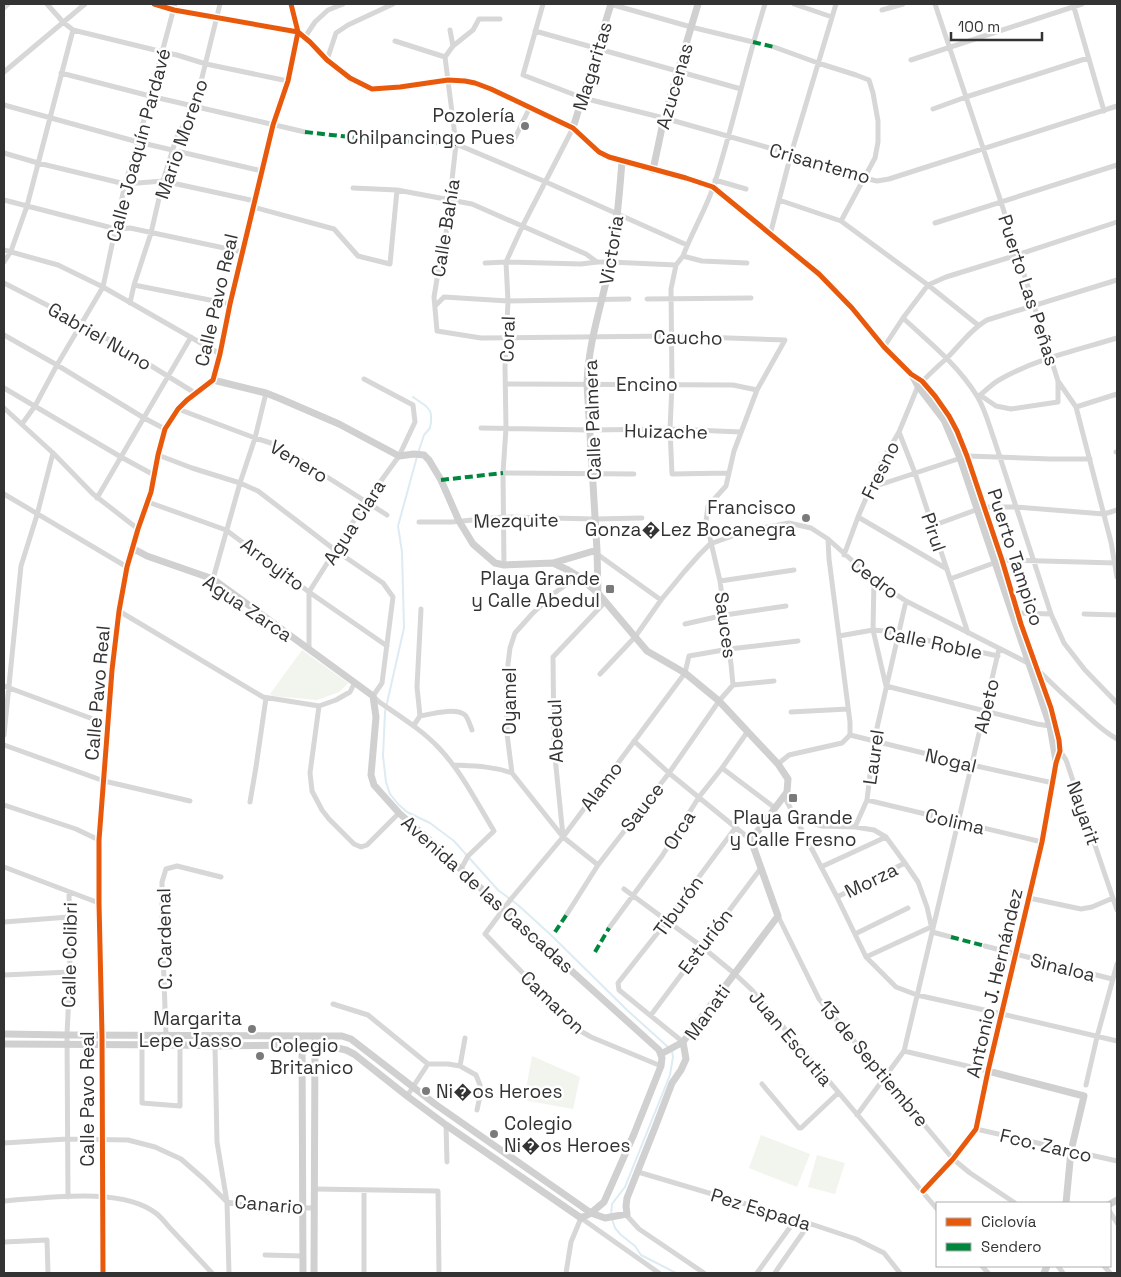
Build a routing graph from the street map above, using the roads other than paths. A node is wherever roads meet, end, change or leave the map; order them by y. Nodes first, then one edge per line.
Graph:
1 (8, 4) edge
2 (47, 4) edge
3 (85, 4) edge
4 (154, 4) edge
5 (176, 4) edge
6 (220, 4) edge
7 (291, 4) edge
8 (344, 4) edge
9 (393, 4) edge
10 (543, 4) edge
11 (610, 4) edge
12 (698, 4) edge
13 (765, 4) edge
14 (794, 4) edge
15 (836, 4) edge
16 (903, 4) edge
17 (935, 4) edge
18 (1082, 4) edge
19 (1074, 5) edge
20 (327, 7) edge
21 (4, 8) edge
22 (174, 10) junction
23 (882, 10) dead end
24 (832, 17) junction
25 (217, 18) junction
26 (500, 20) dead end
27 (63, 22) junction
28 (691, 27) junction
29 (72, 30) junction
30 (450, 30) dead end
31 (535, 31) junction
32 (298, 32) junction
33 (305, 37) junction
34 (396, 41) dead end
35 (753, 42) junction
36 (453, 46) junction
37 (950, 47) junction
38 (774, 48) dead end
39 (597, 49) junction
40 (163, 52) junction
41 (445, 56) junction
42 (1088, 58) junction
43 (327, 60) junction
44 (910, 60) dead end
45 (818, 63) junction
46 (206, 64) junction
47 (4, 72) edge
48 (678, 72) junction
49 (61, 74) junction
50 (448, 80) junction
51 (288, 81) junction
52 (741, 89) junction
53 (150, 96) junction
54 (966, 97) junction
55 (583, 98) junction
56 (4, 105) edge
57 (196, 106) junction
58 (1117, 106) edge
59 (530, 107) junction
60 (933, 109) dead end
61 (1104, 111) junction
62 (50, 118) junction
63 (664, 118) junction
64 (273, 125) junction
65 (574, 128) junction
66 (305, 132) dead end
67 (728, 137) junction
68 (138, 142) junction
69 (456, 144) junction
70 (512, 144) dead end
71 (173, 150) junction
72 (983, 150) junction
73 (4, 153) edge
74 (791, 154) junction
75 (622, 162) junction
76 (38, 163) junction
77 (1117, 165) edge
78 (653, 170) junction
79 (262, 171) junction
80 (864, 178) junction
81 (163, 181) junction
82 (546, 182) junction
83 (125, 184) junction
84 (714, 184) junction
85 (353, 188) dead end
86 (746, 189) dead end
87 (398, 190) junction
88 (449, 199) junction
89 (4, 200) edge
90 (779, 200) junction
91 (1001, 202) junction
92 (254, 204) junction
93 (26, 206) junction
94 (617, 214) junction
95 (841, 220) junction
96 (1117, 222) edge
97 (935, 223) dead end
98 (522, 227) junction
99 (116, 229) junction
100 (151, 233) junction
101 (770, 235) junction
102 (687, 245) junction
103 (4, 250) edge
104 (11, 252) junction
105 (243, 252) junction
106 (1017, 255) junction
107 (683, 256) junction
108 (4, 262) edge
109 (506, 262) junction
110 (596, 262) junction
111 (610, 262) junction
112 (485, 263) dead end
113 (747, 263) dead end
114 (676, 265) junction
115 (1117, 280) edge
116 (4, 283) edge
117 (134, 285) junction
118 (928, 285) junction
119 (103, 287) junction
120 (751, 298) dead end
121 (602, 299) junction
122 (629, 299) dead end
123 (647, 299) dead end
124 (671, 299) junction
125 (508, 301) junction
126 (130, 303) junction
127 (230, 304) junction
128 (1033, 305) junction
129 (435, 306) junction
130 (903, 318) junction
131 (82, 323) junction
132 (978, 325) junction
133 (4, 335) edge
134 (672, 336) junction
135 (191, 337) junction
136 (592, 337) junction
137 (481, 338) joint
138 (507, 338) junction
139 (1117, 338) edge
140 (884, 347) junction
141 (220, 354) junction
142 (947, 358) junction
143 (1050, 358) junction
144 (57, 365) junction
145 (169, 376) junction
146 (364, 379) dead end
147 (213, 380) junction
148 (1058, 380) junction
149 (506, 384) junction
150 (587, 384) junction
151 (920, 384) junction
152 (672, 385) junction
153 (4, 388) edge
154 (757, 390) junction
155 (195, 393) junction
156 (266, 393) junction
157 (1117, 394) edge
158 (979, 396) junction
159 (35, 406) junction
160 (4, 408) edge
161 (1076, 408) junction
162 (178, 409) junction
163 (144, 418) junction
164 (22, 424) junction
165 (481, 428) dead end
166 (506, 428) junction
167 (165, 429) junction
168 (670, 429) junction
169 (590, 430) junction
170 (741, 432) junction
171 (899, 432) junction
172 (255, 438) junction
173 (53, 453) junction
174 (158, 455) junction
175 (399, 456) junction
176 (122, 457) junction
177 (964, 457) junction
178 (1000, 457) junction
179 (1090, 459) junction
180 (504, 473) junction
181 (728, 473) junction
182 (915, 473) junction
183 (593, 474) junction
184 (634, 474) dead end
185 (154, 475) junction
186 (240, 483) junction
187 (870, 488) junction
188 (4, 494) edge
189 (97, 498) junction
190 (148, 502) junction
191 (365, 503) junction
192 (1016, 507) junction
193 (981, 509) junction
194 (1117, 510) edge
195 (37, 514) junction
196 (1104, 514) junction
197 (387, 515) dead end
198 (858, 516) junction
199 (503, 517) junction
200 (642, 518) dead end
201 (595, 519) junction
202 (459, 521) junction
203 (419, 522) dead end
204 (932, 526) junction
205 (138, 529) junction
206 (226, 530) junction
207 (828, 539) junction
208 (710, 544) junction
209 (132, 548) junction
210 (335, 550) junction
211 (597, 552) junction
212 (844, 555) junction
213 (1033, 560) junction
214 (999, 561) junction
215 (553, 563) junction
216 (1116, 563) edge
217 (504, 565) junction
218 (127, 567) junction
219 (794, 570) dead end
220 (947, 570) junction
221 (578, 576) junction
222 (1117, 577) edge
223 (213, 579) junction
224 (950, 579) junction
225 (874, 580) junction
226 (720, 581) junction
227 (309, 592) junction
228 (598, 593) junction
229 (661, 600) junction
230 (606, 601) junction
231 (906, 601) junction
232 (786, 606) dead end
233 (421, 609) dead end
234 (119, 611) junction
235 (1018, 612) junction
236 (1051, 614) junction
237 (1084, 614) dead end
238 (725, 615) junction
239 (1117, 615) edge
240 (685, 624) dead end
241 (873, 630) junction
242 (898, 633) junction
243 (968, 633) junction
244 (839, 636) junction
245 (635, 637) junction
246 (798, 641) dead end
247 (387, 646) junction
248 (309, 649) junction
249 (729, 649) junction
250 (999, 649) junction
251 (998, 656) junction
252 (1029, 664) junction
253 (1037, 668) junction
254 (685, 672) junction
255 (600, 674) dead end
256 (774, 681) dead end
257 (356, 682) junction
258 (733, 685) junction
259 (6, 686) edge
260 (886, 686) junction
261 (266, 698) junction
262 (376, 698) junction
263 (719, 701) junction
264 (1117, 703) edge
265 (320, 706) junction
266 (848, 709) junction
267 (986, 710) junction
268 (791, 712) dead end
269 (420, 716) junction
270 (109, 725) junction
271 (414, 725) junction
272 (1050, 726) junction
273 (472, 730) dead end
274 (748, 732) junction
275 (850, 734) junction
276 (4, 736) edge
277 (1117, 739) edge
278 (634, 741) junction
279 (874, 741) junction
280 (4, 745) edge
281 (1057, 750) junction
282 (778, 764) junction
283 (453, 765) junction
284 (972, 765) junction
285 (722, 768) junction
286 (512, 772) junction
287 (669, 773) junction
288 (104, 781) junction
289 (1053, 783) junction
290 (784, 796) junction
291 (699, 797) junction
292 (867, 800) junction
293 (190, 801) dead end
294 (250, 802) dead end
295 (4, 804) edge
296 (776, 808) junction
297 (399, 813) junction
298 (796, 818) junction
299 (959, 822) junction
300 (855, 826) junction
301 (736, 827) junction
302 (563, 837) junction
303 (886, 837) junction
304 (99, 840) junction
305 (752, 840) junction
306 (1042, 842) junction
307 (905, 863) junction
308 (598, 864) junction
309 (4, 867) edge
310 (821, 867) junction
311 (461, 868) junction
312 (761, 868) junction
313 (220, 877) dead end
314 (624, 889) dead end
315 (69, 892) junction
316 (634, 896) junction
317 (836, 897) junction
318 (1029, 898) junction
319 (1113, 898) junction
320 (99, 903) junction
321 (908, 908) dead end
322 (503, 909) junction
323 (1117, 910) edge
324 (566, 914) dead end
325 (778, 916) junction
326 (69, 918) junction
327 (667, 921) junction
328 (4, 922) edge
329 (609, 928) dead end
330 (932, 929) junction
331 (855, 934) junction
332 (951, 937) dead end
333 (701, 946) junction
334 (984, 946) dead end
335 (1015, 955) junction
336 (866, 957) junction
337 (1117, 964) edge
338 (70, 972) junction
339 (735, 974) junction
340 (4, 975) edge
341 (1112, 979) junction
342 (917, 995) junction
343 (334, 1004) dead end
344 (1002, 1014) junction
345 (650, 1015) junction
346 (4, 1034) edge
347 (102, 1035) junction
348 (67, 1036) junction
349 (166, 1036) junction
350 (302, 1036) junction
351 (315, 1036) junction
352 (1097, 1037) junction
353 (465, 1038) dead end
354 (683, 1042) junction
355 (1117, 1042) edge
356 (4, 1044) edge
357 (102, 1044) junction
358 (180, 1044) junction
359 (67, 1045) junction
360 (142, 1045) junction
361 (301, 1045) junction
362 (315, 1045) junction
363 (215, 1046) junction
364 (904, 1051) junction
365 (661, 1054) junction
366 (428, 1064) junction
367 (460, 1066) junction
368 (661, 1066) junction
369 (988, 1070) junction
370 (885, 1077) junction
371 (762, 1084) dead end
372 (1086, 1085) dead end
373 (413, 1087) junction
374 (838, 1093) junction
375 (407, 1096) junction
376 (477, 1110) dead end
377 (857, 1115) junction
378 (446, 1125) junction
379 (976, 1129) junction
380 (67, 1139) junction
381 (102, 1139) junction
382 (4, 1142) edge
383 (1071, 1151) junction
384 (506, 1153) junction
385 (953, 1158) junction
386 (1117, 1161) edge
387 (446, 1162) dead end
388 (500, 1162) junction
389 (638, 1172) junction
390 (314, 1189) junction
391 (364, 1190) junction
392 (923, 1191) junction
393 (102, 1196) junction
394 (68, 1197) junction
395 (4, 1201) edge
396 (227, 1202) junction
397 (1014, 1202) edge
398 (1066, 1202) edge
399 (302, 1208) junction
400 (314, 1208) junction
401 (936, 1208) edge
402 (591, 1213) junction
403 (627, 1214) junction
404 (581, 1218) junction
405 (796, 1219) junction
406 (809, 1224) junction
407 (4, 1242) edge
408 (265, 1255) dead end
409 (302, 1256) junction
410 (48, 1273) edge
411 (103, 1273) edge
412 (212, 1273) edge
413 (229, 1273) edge
414 (302, 1273) edge
415 (314, 1273) edge
416 (364, 1273) edge
417 (439, 1273) edge
418 (566, 1273) edge
419 (659, 1273) edge
420 (704, 1273) edge
421 (757, 1273) edge
422 (775, 1273) edge
423 (900, 1273) edge

1 - 21 street
2 - 27 street
3 - 27 street
4 - 22 street
5 - 22 street, Calle Joaquín Pardavé
6 - 25 street, Mario Moreno
7 - 32 street
8 - 20 street
9 - 43 street
10 - 31 street
11 - 28 street
11 - 39 street, Magaritas
12 - 28 street, Azucenas
13 - 35 street
14 - 24 street
15 - 24 street
16 - 23 street
17 - 37 street, Puerto Las Peñas
18 - 19 street
19 - 37 street
19 - 42 street
20 - 33 street
22 - 25 street
22 - 40 street, Calle Joaquín Pardavé
24 - 45 street
25 - 32 street
25 - 46 street, Mario Moreno
26 - 36 street
27 - 29 street
27 - 47 street
28 - 35 street
28 - 48 street, Azucenas
29 - 40 street
29 - 49 street
30 - 36 street
31 - 39 street
31 - 55 street, Crisantemo
32 - 33 street
32 - 51 street, Calle Pavo Real
33 - 43 street
34 - 41 street
35 - 52 street
36 - 41 street
37 - 44 street
37 - 54 street, Puerto Las Peñas
38 - 45 street
39 - 48 street
39 - 55 street, Magaritas
40 - 46 street
40 - 53 street, Calle Joaquín Pardavé
41 - 50 street, Calle Bahía
42 - 54 street
42 - 61 street
43 - 50 street
45 - 74 street
45 - 80 street
46 - 51 street
46 - 57 street, Mario Moreno
48 - 52 street
48 - 63 street, Azucenas
49 - 53 street
49 - 62 street
50 - 59 street
50 - 69 street, Calle Bahía
51 - 64 street, Calle Pavo Real
52 - 67 street
53 - 57 street
53 - 68 street, Calle Joaquín Pardavé
54 - 60 street
54 - 72 street, Puerto Las Peñas
55 - 63 street, Crisantemo
55 - 65 street, Magaritas
56 - 62 street
57 - 64 street
57 - 71 street, Mario Moreno
58 - 61 street, Crisantemo
59 - 65 street
59 - 70 street
61 - 72 street, Crisantemo
62 - 68 street
62 - 76 street
63 - 67 street, Crisantemo
63 - 78 street, Azucenas
64 - 66 street
64 - 79 street, Calle Pavo Real
65 - 75 street
65 - 82 street, Coral
67 - 74 street, Crisantemo
67 - 84 street
68 - 71 street
68 - 83 street, Calle Joaquín Pardavé
69 - 82 street
69 - 88 street, Calle Bahía
71 - 79 street
71 - 81 street, Mario Moreno
72 - 80 street, Crisantemo
72 - 91 street, Puerto Las Peñas
73 - 76 street
74 - 80 street, Crisantemo
74 - 90 street
75 - 78 street
75 - 94 street, Victoria
76 - 83 street
76 - 93 street
77 - 91 street
78 - 84 street
79 - 92 street, Calle Pavo Real
80 - 95 street
81 - 83 street
81 - 92 street
81 - 100 street, Mario Moreno
82 - 94 street
82 - 98 street, Coral
83 - 99 street, Calle Joaquín Pardavé
84 - 86 street
84 - 101 street, Puerto Tampico
84 - 102 street
85 - 87 street
87 - 88 street
87 - 92 street
88 - 98 street
88 - 129 street, Calle Bahía
89 - 93 street
90 - 95 street
90 - 101 street
91 - 97 street
91 - 106 street, Puerto Las Peñas
92 - 105 street, Calle Pavo Real
93 - 99 street
93 - 104 street
94 - 102 street
94 - 111 street, Victoria
95 - 118 street
96 - 106 street
98 - 109 street, Coral
98 - 110 street
99 - 100 street
99 - 119 street, Calle Joaquín Pardavé
100 - 105 street
100 - 117 street, Mario Moreno
101 - 140 street, Puerto Tampico
102 - 107 street
103 - 104 street
104 - 108 street
104 - 119 street
105 - 127 street, Calle Pavo Real
106 - 118 street
106 - 128 street, Puerto Las Peñas
107 - 113 street
107 - 114 street
109 - 110 street
109 - 112 street
109 - 125 street, Coral
110 - 111 street
111 - 114 street
111 - 121 street, Victoria
114 - 124 street
115 - 128 street
116 - 131 street, Gabriel Nuno
117 - 126 street, Mario Moreno
117 - 127 street
118 - 130 street
118 - 132 street
119 - 126 street
119 - 131 street, Calle Joaquín Pardavé
120 - 124 street
121 - 122 street
121 - 125 street
121 - 136 street, Victoria
123 - 124 street
124 - 134 street
125 - 129 street
125 - 138 street, Coral
126 - 135 street
127 - 141 street, Calle Pavo Real
128 - 132 street
128 - 143 street, Puerto Las Peñas
129 - 137 street, Calle Bahía
130 - 140 street
130 - 142 street
131 - 144 street, Calle Joaquín Pardavé
131 - 145 street, Gabriel Nuno
132 - 142 street
133 - 144 street
134 - 136 street, Caucho
134 - 152 street
134 - 154 street, Caucho
135 - 141 street
135 - 145 street
136 - 138 street, Caucho
136 - 150 street, Calle Palmera
137 - 138 street, Caucho
138 - 149 street, Coral
139 - 143 street
140 - 151 street, Puerto Tampico
141 - 147 street, Calle Pavo Real
142 - 151 street
142 - 158 street
143 - 148 street, Puerto Las Peñas
143 - 158 street
144 - 159 street, Calle Joaquín Pardavé
144 - 163 street
145 - 155 street, Gabriel Nuno
145 - 163 street
146 - 175 street, Agua Clara
147 - 155 street, Calle Pavo Real
147 - 156 street
148 - 158 street
148 - 161 street, Puerto Las Peñas
149 - 150 street, Encino
149 - 166 street, Coral
150 - 152 street, Encino
150 - 169 street, Calle Palmera
151 - 171 street, Fresno
151 - 177 street, Puerto Tampico
152 - 154 street, Encino
152 - 168 street
153 - 159 street
154 - 170 street
155 - 162 street, Calle Pavo Real
156 - 172 street
156 - 175 street
157 - 161 street
158 - 178 street
159 - 164 street, Calle Joaquín Pardavé
159 - 176 street
160 - 164 street
161 - 179 street, Puerto Las Peñas
162 - 167 street, Calle Pavo Real
162 - 172 street, Venero
163 - 167 street
163 - 176 street
164 - 173 street
165 - 166 street, Huizache
166 - 169 street, Huizache
166 - 180 street, Coral
167 - 174 street, Calle Pavo Real
168 - 169 street, Huizache
168 - 170 street, Huizache
168 - 181 street
169 - 183 street, Calle Palmera
170 - 181 street
171 - 182 street, Pirul
171 - 187 street, Fresno
172 - 186 street
172 - 191 street, Venero
173 - 189 street
173 - 195 street
174 - 185 street, Calle Pavo Real
174 - 186 street
175 - 191 street, Agua Clara
175 - 202 street
176 - 185 street
176 - 189 street
177 - 178 street
177 - 182 street
177 - 193 street, Puerto Tampico
178 - 179 street
178 - 192 street
179 - 196 street, Puerto Las Peñas
180 - 183 street
180 - 199 street, Coral
181 - 208 street
182 - 187 street
182 - 204 street, Pirul
183 - 184 street
183 - 201 street, Calle Palmera
185 - 190 street, Calle Pavo Real
186 - 206 street
186 - 210 street
187 - 198 street, Fresno
188 - 195 street
189 - 205 street
190 - 205 street, Calle Pavo Real
190 - 206 street, Arroyito
191 - 197 street, Venero
191 - 210 street, Agua Clara
192 - 193 street
192 - 196 street
192 - 213 street
193 - 204 street
193 - 214 street, Puerto Tampico
194 - 196 street
195 - 218 street
195 - 259 street
196 - 216 street, Puerto Las Peñas
198 - 212 street, Fresno
198 - 220 street
199 - 201 street, Mezquite
199 - 202 street, Mezquite
199 - 217 street, Coral
200 - 201 street, Mezquite
201 - 211 street, Calle Palmera
202 - 203 street, Mezquite
202 - 217 street
204 - 220 street, Pirul
205 - 209 street, Calle Pavo Real
206 - 223 street
206 - 227 street, Arroyito
207 - 208 street, Cedro
207 - 212 street, Cedro
207 - 244 street
208 - 226 street, Sauces
208 - 229 street, Cedro
209 - 218 street, Calle Pavo Real
209 - 223 street, Agua Zarca
210 - 227 street, Agua Clara
210 - 247 street
211 - 215 street
211 - 228 street, Calle Palmera
211 - 229 street
212 - 225 street, Cedro
213 - 214 street
213 - 216 street
213 - 236 street
214 - 224 street
214 - 235 street, Puerto Tampico
214 - 252 street, Puerto Tampico
215 - 217 street
215 - 221 street
216 - 222 street, Puerto Las Peñas
218 - 234 street, Calle Pavo Real
219 - 226 street
220 - 224 street, Pirul
221 - 228 street
221 - 286 street, Oyamel
223 - 248 street, Agua Zarca
224 - 243 street, Pirul
225 - 231 street, Cedro
225 - 241 street, Laurel
226 - 238 street, Sauces
227 - 247 street, Arroyito
227 - 248 street
228 - 230 street
229 - 245 street, Cedro
230 - 245 street
230 - 302 street, Abedul
231 - 242 street, Laurel
231 - 243 street, Cedro
232 - 238 street
233 - 269 street
234 - 261 street
234 - 270 street, Calle Pavo Real
235 - 236 street
235 - 253 street, Puerto Tampico
236 - 264 street
237 - 239 street
238 - 240 street
238 - 249 street, Sauces
241 - 242 street, Calle Roble
241 - 244 street, Calle Roble
241 - 260 street, Laurel
242 - 251 street, Calle Roble
242 - 260 street, Laurel
243 - 250 street, Cedro
244 - 266 street
245 - 254 street
245 - 255 street, Cedro
246 - 249 street
247 - 262 street
248 - 257 street, Agua Zarca
249 - 254 street, Alamo
249 - 258 street, Sauces
250 - 251 street, Abeto
250 - 252 street, Cedro
251 - 267 street, Abeto
252 - 253 street, Cedro
252 - 272 street, Puerto Tampico
253 - 277 street, Cedro
253 - 281 street, Puerto Tampico
254 - 263 street
254 - 278 street, Alamo
256 - 258 street
257 - 262 street, Agua Zarca
257 - 265 street
258 - 263 street, Sauces
259 - 270 street
259 - 276 street
260 - 267 street
260 - 279 street, Laurel
261 - 265 street
261 - 294 street
262 - 271 street
262 - 297 street, Avenida de las Cascadas
263 - 274 street
263 - 287 street, Sauce
265 - 297 street
266 - 268 street
266 - 275 street
267 - 272 street
267 - 284 street, Abeto
269 - 271 street
269 - 273 street
270 - 288 street, Calle Pavo Real
271 - 283 street
272 - 281 street, Puerto Tampico
274 - 282 street
274 - 285 street, Orca
275 - 279 street, Nogal
275 - 282 street
278 - 287 street
278 - 302 street, Alamo
279 - 284 street, Nogal
279 - 292 street, Laurel
280 - 288 street
281 - 289 street, Antonio J. Hernández
281 - 319 street, Nayarit
282 - 290 street
283 - 286 street
283 - 311 street
284 - 289 street, Nogal
284 - 299 street, Abeto
285 - 291 street, Orca
285 - 296 street
286 - 302 street
287 - 291 street
287 - 308 street, Sauce
288 - 293 street
288 - 304 street, Calle Pavo Real
289 - 306 street, Antonio J. Hernández
290 - 296 street
290 - 298 street
291 - 301 street
291 - 316 street, Orca
292 - 299 street, Colima
292 - 300 street, Laurel
295 - 304 street
296 - 305 street
297 - 311 street, Avenida de las Cascadas
298 - 300 street
298 - 310 street
299 - 306 street, Colima
299 - 330 street, Abeto
300 - 303 street
301 - 305 street
301 - 327 street, Tiburón
302 - 308 street
302 - 322 street, Alamo
303 - 307 street
303 - 310 street
304 - 320 street, Calle Pavo Real
305 - 312 street, 13 de Septiembre
306 - 318 street, Antonio J. Hernández
307 - 317 street, Morza
307 - 330 street
308 - 324 street, Sauce
309 - 315 street
310 - 317 street
311 - 322 street, Avenida de las Cascadas
312 - 325 street, 13 de Septiembre
312 - 333 street, Esturión
313 - 349 street, C. Cardenal
314 - 316 street, Juan Escutia
315 - 320 street
315 - 326 street, Calle Colibri
316 - 327 street, Juan Escutia
316 - 329 street, Orca
317 - 331 street
318 - 319 street
318 - 335 street, Antonio J. Hernández
319 - 323 street, Nayarit
320 - 347 street, Calle Pavo Real
321 - 331 street
322 - 365 street, Avenida de las Cascadas
322 - 368 street, Camaron
325 - 339 street, Manati
325 - 370 street, 13 de Septiembre
326 - 328 street
326 - 338 street, Calle Colibri
327 - 333 street, Juan Escutia
327 - 345 street, Tiburón
330 - 332 street
330 - 336 street
330 - 342 street, Abeto
331 - 336 street
333 - 339 street, Juan Escutia
333 - 345 street, Esturión
334 - 335 street, Sinaloa
335 - 341 street, Sinaloa
335 - 344 street, Antonio J. Hernández
336 - 342 street
337 - 341 street
338 - 340 street
338 - 348 street, Calle Colibri
339 - 354 street, Manati
339 - 374 street, Juan Escutia
341 - 352 street
342 - 344 street
342 - 364 street, Abeto
343 - 366 street
344 - 352 street
344 - 369 street, Antonio J. Hernández
345 - 354 street
346 - 348 street
347 - 348 street
347 - 349 street
347 - 357 street, Calle Pavo Real
348 - 359 street, Calle Colibri
349 - 350 street
350 - 351 street
350 - 361 street
351 - 362 street
351 - 373 street
352 - 355 street
352 - 372 street
353 - 367 street
354 - 365 street
354 - 389 street, Manati
356 - 359 street
357 - 359 street
357 - 360 street
357 - 381 street, Calle Pavo Real
358 - 360 street
358 - 360 street
358 - 363 street
359 - 380 street, Calle Colibri
361 - 362 street
361 - 363 street
361 - 399 street
362 - 375 street
362 - 390 street
363 - 396 street
364 - 369 street
364 - 370 street
365 - 368 street
366 - 367 street
366 - 373 street
367 - 376 street
368 - 402 street
369 - 379 street, Antonio J. Hernández
369 - 383 street
370 - 377 street
370 - 385 street, 13 de Septiembre
371 - 374 street
373 - 375 street
373 - 384 street
374 - 377 street, Juan Escutia
375 - 378 street
377 - 392 street, Juan Escutia
378 - 387 street
378 - 388 street
379 - 383 street, Fco. Zarco
379 - 385 street, Antonio J. Hernández
380 - 381 street, Canario
380 - 382 street, Canario
380 - 394 street, Calle Colibri
381 - 393 street, Calle Pavo Real
381 - 396 street, Canario
383 - 386 street, Fco. Zarco
383 - 398 street
384 - 388 street
384 - 402 street
385 - 392 street, Antonio J. Hernández
385 - 397 street, 13 de Septiembre
388 - 404 street
389 - 403 street
389 - 405 street, Pez Espada
390 - 391 street
390 - 400 street
391 - 416 street
391 - 417 street
392 - 401 street, Juan Escutia
393 - 394 street
393 - 411 street, Calle Pavo Real
393 - 412 street
394 - 395 street
396 - 399 street, Canario
396 - 413 street
399 - 400 street, Canario
399 - 409 street
400 - 415 street
402 - 403 street
402 - 404 street
403 - 420 street
404 - 418 street
404 - 419 street
405 - 406 street, Pez Espada
405 - 421 street
406 - 422 street
406 - 423 street, Pez Espada
407 - 410 street
408 - 409 street
409 - 414 street

